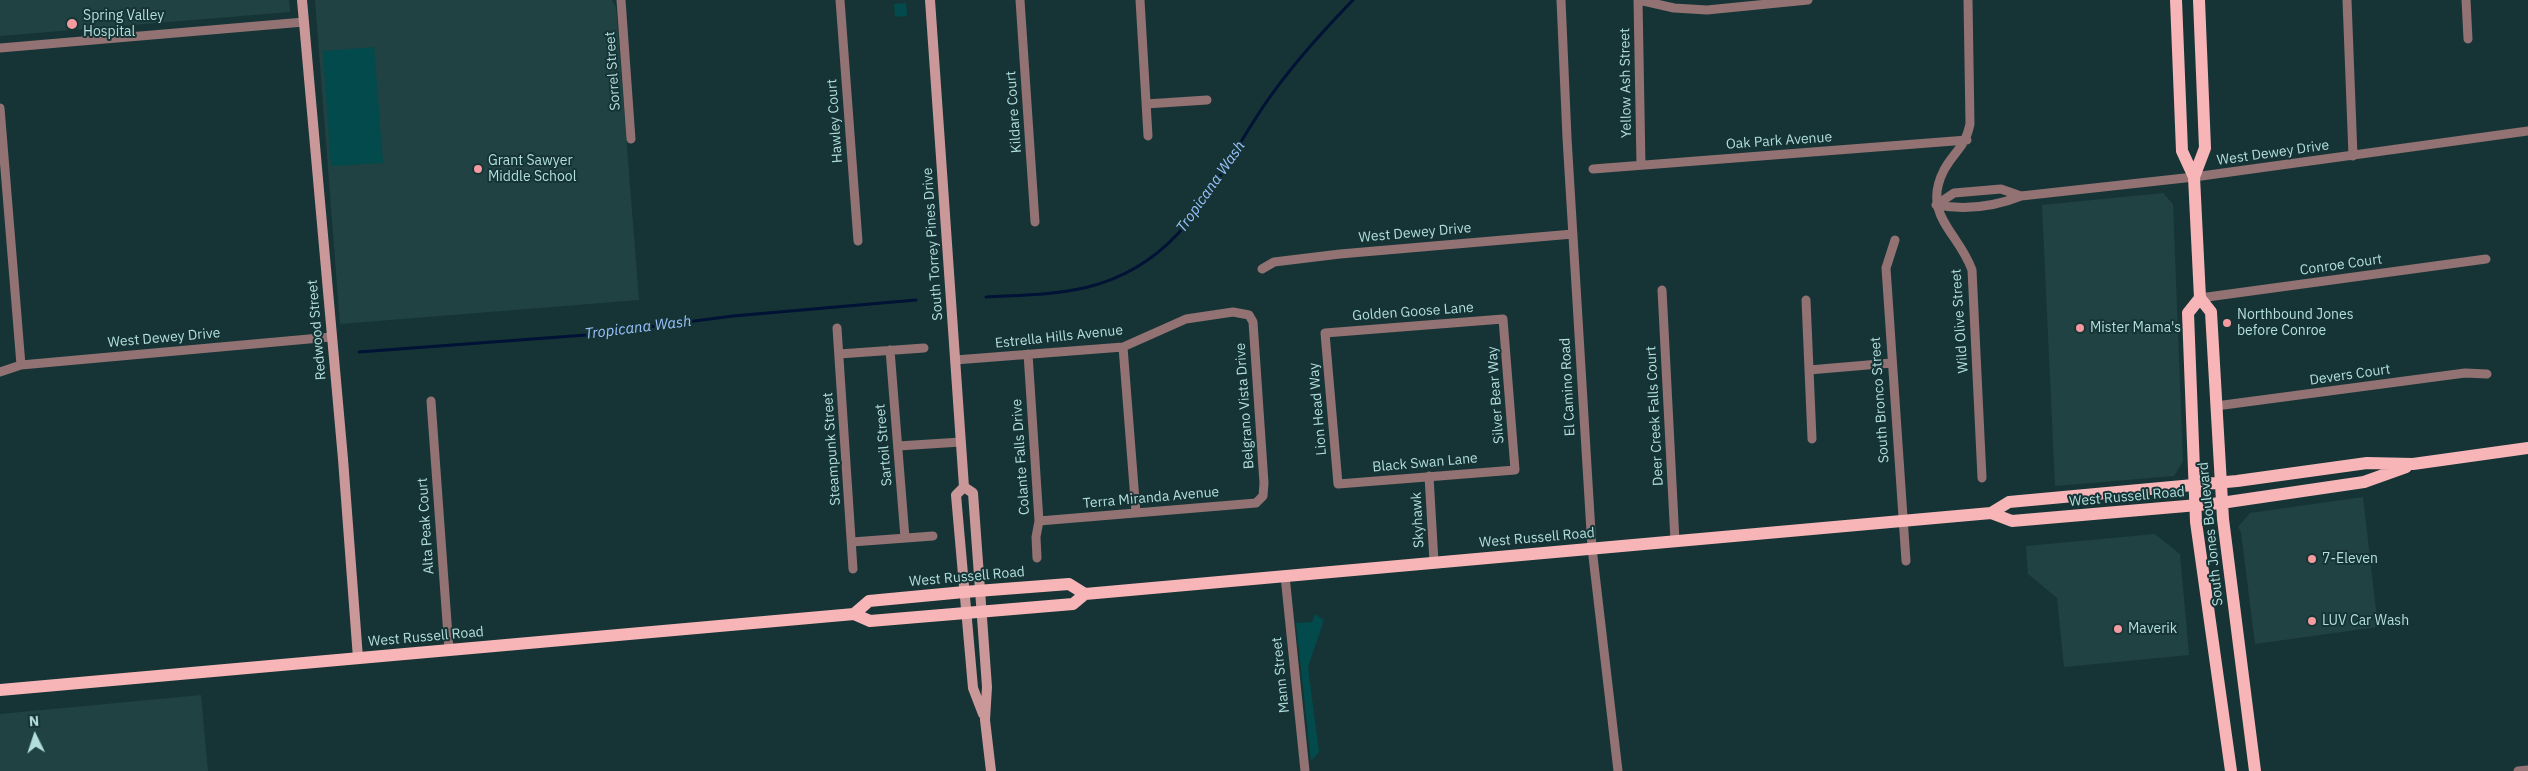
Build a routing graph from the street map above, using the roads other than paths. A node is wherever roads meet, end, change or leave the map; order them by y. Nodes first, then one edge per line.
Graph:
1 (302, 0) edge
2 (621, 0) edge
3 (840, 0) edge
4 (930, 0) edge
5 (1020, 0) edge
6 (1140, 0) edge
7 (1561, 0) edge
8 (1638, 0) edge
9 (1808, 0) edge
10 (1968, 0) edge
11 (2176, 0) edge
12 (2199, 0) edge
13 (2347, 0) edge
14 (2466, 0) edge
15 (304, 22) junction
16 (2468, 38) dead end
17 (0, 48) edge
18 (1207, 100) dead end
19 (1146, 104) junction
20 (0, 108) edge
21 (2528, 131) edge
22 (1148, 136) dead end
23 (631, 139) dead end
24 (1966, 140) junction
25 (2353, 156) junction
26 (1642, 165) junction
27 (1593, 169) dead end
28 (2194, 177) junction
29 (2020, 196) junction
30 (1936, 205) junction
31 (1036, 222) dead end
32 (1573, 234) junction
33 (1895, 240) dead end
34 (858, 241) dead end
35 (2486, 259) dead end
36 (1262, 269) dead end
37 (1662, 290) dead end
38 (2200, 298) junction
39 (1806, 300) dead end
40 (1249, 315) joint
41 (1503, 319) joint
42 (837, 328) dead end
43 (1325, 333) joint
44 (331, 337) junction
45 (1123, 347) junction
46 (924, 348) dead end
47 (890, 350) junction
48 (839, 354) junction
49 (1028, 354) junction
50 (955, 360) junction
51 (1891, 363) junction
52 (21, 365) junction
53 (1809, 370) junction
54 (0, 372) edge
55 (2488, 374) dead end
56 (431, 401) dead end
57 (2216, 406) junction
58 (1812, 439) dead end
59 (961, 442) junction
60 (898, 446) junction
61 (2528, 448) edge
62 (2413, 464) junction
63 (1515, 470) joint
64 (1429, 476) junction
65 (1982, 478) dead end
66 (2220, 482) junction
67 (1338, 484) joint
68 (2194, 485) junction
69 (964, 486) junction
70 (1263, 496) joint
71 (2222, 503) junction
72 (2195, 506) junction
73 (1136, 513) junction
74 (1991, 513) junction
75 (1039, 521) junction
76 (1901, 521) junction
77 (933, 536) dead end
78 (905, 538) junction
79 (1675, 541) junction
80 (852, 542) junction
81 (1592, 548) junction
82 (1037, 558) dead end
83 (1906, 561) dead end
84 (1434, 562) junction
85 (854, 569) dead end
86 (1285, 576) junction
87 (980, 591) junction
88 (964, 592) junction
89 (1085, 594) junction
90 (981, 613) junction
91 (854, 614) junction
92 (966, 614) junction
93 (449, 650) junction
94 (358, 658) junction
95 (0, 690) edge
96 (985, 720) junction
97 (2528, 770) edge
98 (990, 771) edge
99 (1305, 771) edge
100 (1618, 771) edge
101 (2231, 771) edge
102 (2255, 771) edge
103 (2518, 771) edge

1 - 15 street, Redwood Street
2 - 23 street, Sorrel Street
3 - 34 street, Hawley Court
4 - 50 street, South Torrey Pines Drive
5 - 31 street, Kildare Court
6 - 19 street
7 - 32 street, El Camino Road
8 - 9 street
8 - 26 street, Yellow Ash Street
10 - 24 street, Wild Olive Street
11 - 28 main road, South Jones Boulevard
12 - 28 main road, South Jones Boulevard
13 - 25 street
14 - 16 street
15 - 17 street
15 - 44 street, Redwood Street
18 - 19 street
19 - 22 street
20 - 52 street
21 - 25 street, West Dewey Drive
24 - 26 street, Oak Park Avenue
24 - 30 street, Wild Olive Street
25 - 28 street, West Dewey Drive
26 - 27 street, Oak Park Avenue
28 - 29 street, West Dewey Drive
28 - 38 main road, South Jones Boulevard
29 - 30 street, West Dewey Drive
29 - 30 street, West Dewey Drive
30 - 65 street, Wild Olive Street
32 - 36 street, West Dewey Drive
32 - 81 street, El Camino Road
33 - 51 street, South Bronco Street
35 - 38 street, Conroe Court
37 - 79 street, Deer Creek Falls Court
38 - 57 main road, South Jones Boulevard
38 - 68 main road, South Jones Boulevard
39 - 53 street
40 - 45 street, Estrella Hills Avenue
40 - 70 street, Belgrano Vista Drive
41 - 43 street, Golden Goose Lane
41 - 63 street, Silver Bear Way
42 - 48 street, Steampunk Street
43 - 67 street, Lion Head Way
44 - 52 street, West Dewey Drive
44 - 94 street, Redwood Street
45 - 49 street, Estrella Hills Avenue
45 - 73 street
46 - 47 street
47 - 48 street
47 - 60 street, Sartoil Street
48 - 80 street, Steampunk Street
49 - 50 street, Estrella Hills Avenue
49 - 75 street, Colante Falls Drive
50 - 59 street, South Torrey Pines Drive
51 - 53 street
51 - 76 street, South Bronco Street
52 - 54 street, West Dewey Drive
53 - 58 street
55 - 57 street, Devers Court
56 - 93 street, Alta Peak Court
57 - 66 main road, South Jones Boulevard
59 - 60 street
59 - 69 street, South Torrey Pines Drive
60 - 78 street, Sartoil Street
61 - 62 main road, West Russell Road
62 - 66 main road, West Russell Road
62 - 71 main road, West Russell Road
63 - 64 street, Black Swan Lane
64 - 67 street, Black Swan Lane
64 - 84 street, Skyhawk
66 - 68 main road, West Russell Road
66 - 71 main road, South Jones Boulevard
68 - 72 main road, South Jones Boulevard
68 - 74 main road, West Russell Road
69 - 87 street, South Torrey Pines Drive
69 - 88 street, South Torrey Pines Drive
70 - 73 street, Terra Miranda Avenue
71 - 72 main road, West Russell Road
71 - 102 main road, South Jones Boulevard
72 - 74 main road, West Russell Road
72 - 101 main road, South Jones Boulevard
73 - 75 street, Terra Miranda Avenue
74 - 76 main road, West Russell Road
75 - 82 street, Colante Falls Drive
76 - 79 main road, West Russell Road
76 - 83 street, South Bronco Street
77 - 78 street
78 - 80 street
79 - 81 main road, West Russell Road
80 - 85 street, Steampunk Street
81 - 84 main road, West Russell Road
81 - 100 street, El Camino Road
84 - 86 main road, West Russell Road
86 - 89 main road, West Russell Road
86 - 99 street, Mann Street
87 - 88 main road, West Russell Road
87 - 89 main road, West Russell Road
87 - 90 street, South Torrey Pines Drive
88 - 91 main road, West Russell Road
88 - 92 street, South Torrey Pines Drive
89 - 90 main road, West Russell Road
90 - 92 main road, West Russell Road
90 - 96 street, South Torrey Pines Drive
91 - 92 main road, West Russell Road
91 - 93 main road, West Russell Road
92 - 96 street, South Torrey Pines Drive
93 - 94 main road, West Russell Road
94 - 95 main road, West Russell Road
96 - 98 street, South Torrey Pines Drive
97 - 103 street

